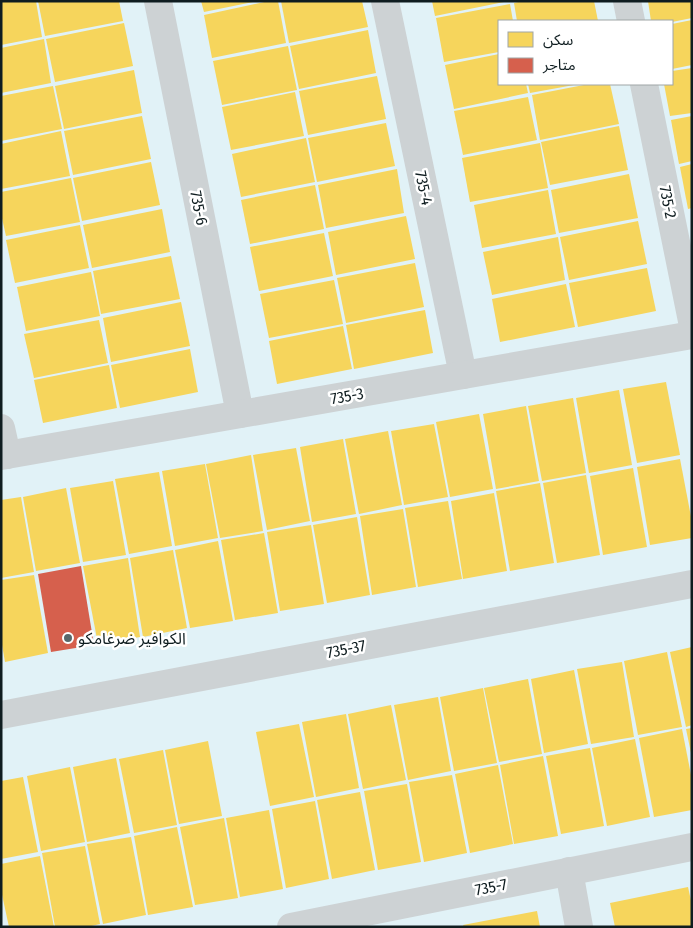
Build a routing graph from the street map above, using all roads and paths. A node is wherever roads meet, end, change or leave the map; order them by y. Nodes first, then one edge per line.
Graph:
1 (158, 1) edge
2 (385, 1) edge
3 (627, 1) edge
4 (631, 20) edge
5 (644, 85) edge
6 (692, 321) edge
7 (692, 335) edge
8 (464, 375) junction
9 (240, 414) junction
10 (1, 428) edge
11 (4, 455) edge
12 (692, 584) edge
13 (1, 715) edge
14 (692, 847) edge
15 (568, 871) junction
16 (335, 922) edge
17 (291, 927) edge
18 (579, 927) edge

1 - 9 street, 735-6
2 - 8 street, 735-4
3 - 4 street
5 - 6 street, 735-2
7 - 8 street, 735-3
8 - 9 street, 735-3
9 - 11 street, 735-3
10 - 11 street
12 - 13 street, 735-37
14 - 15 street, 735-7
15 - 16 street, 735-7
15 - 18 street
16 - 17 street, 735-7

